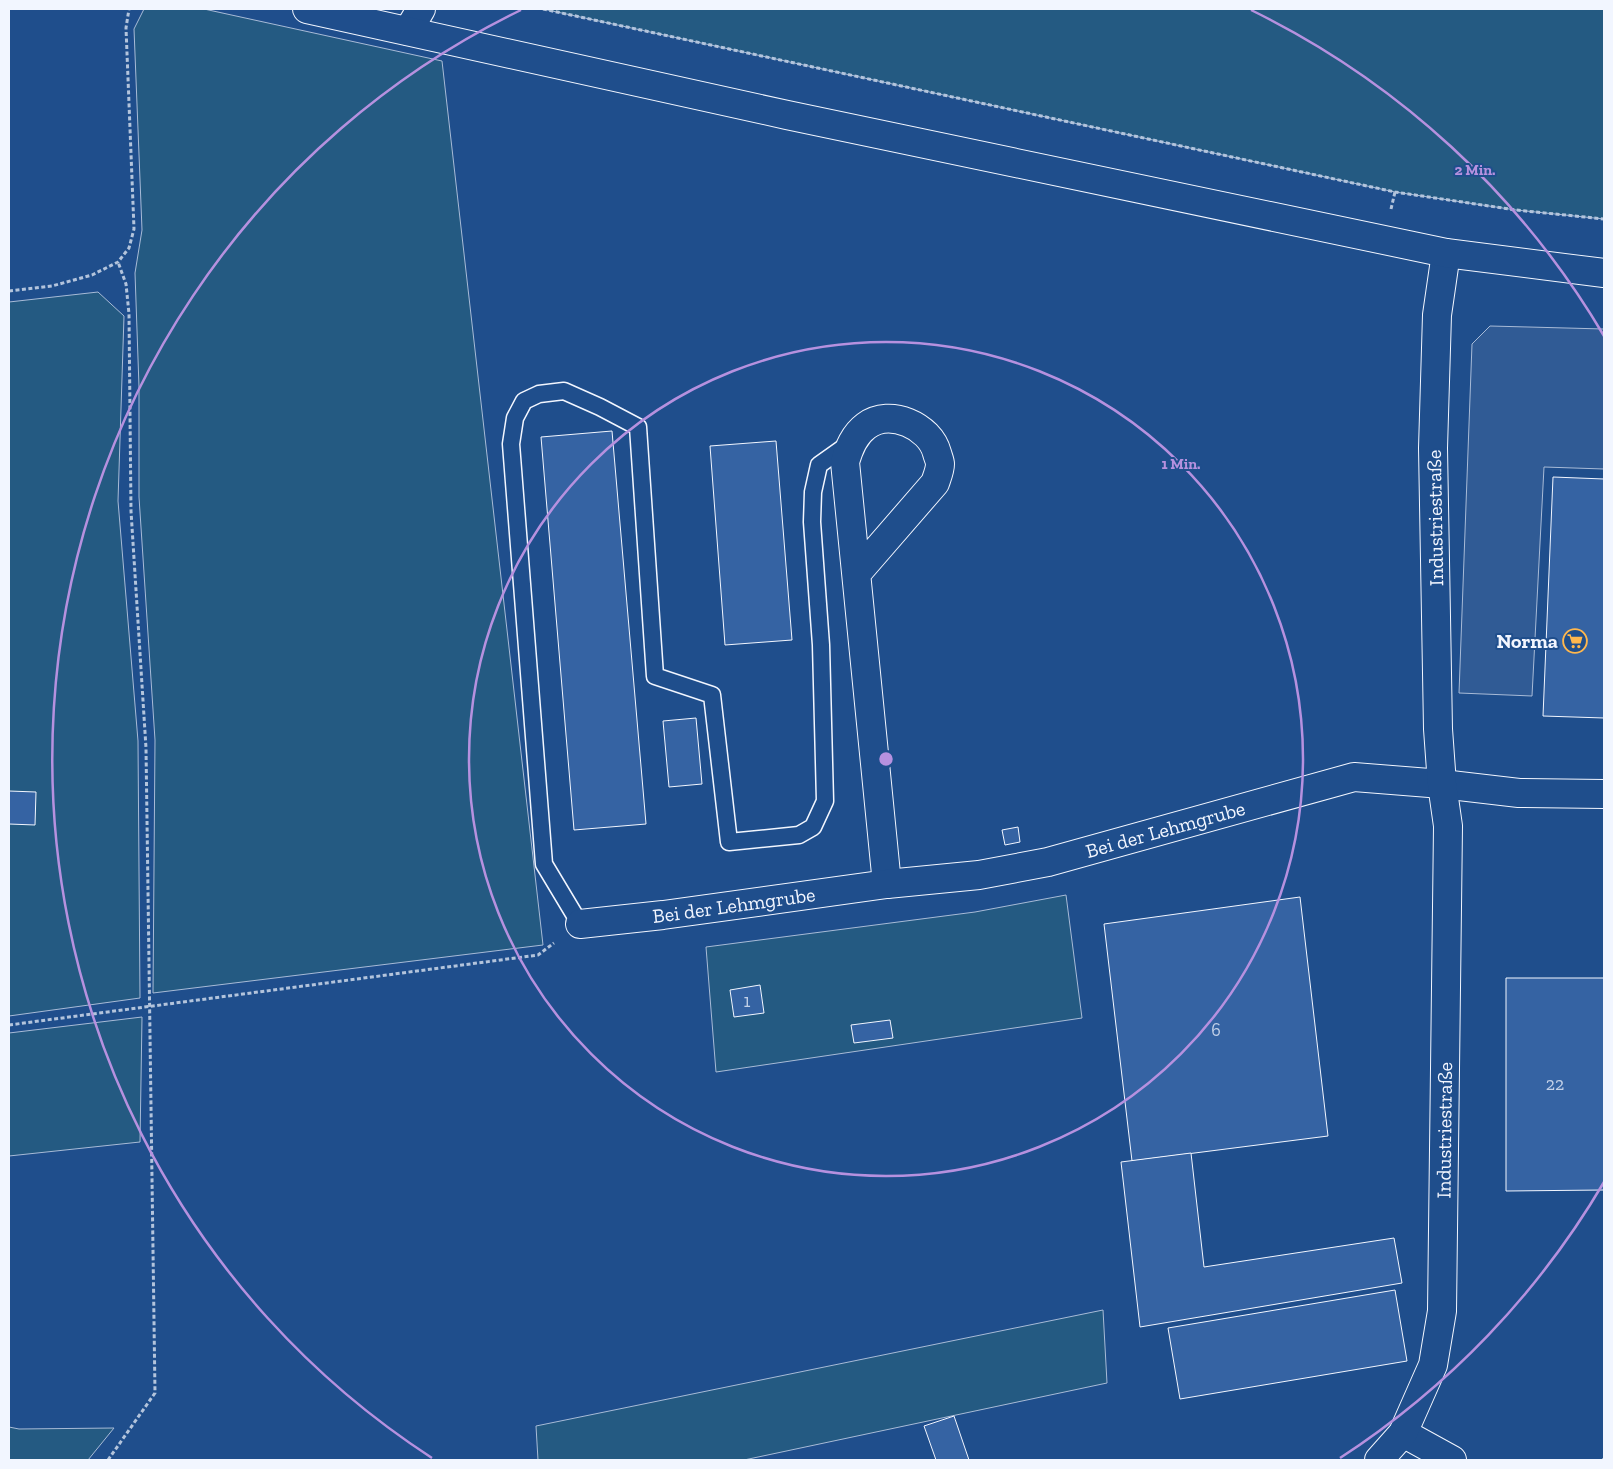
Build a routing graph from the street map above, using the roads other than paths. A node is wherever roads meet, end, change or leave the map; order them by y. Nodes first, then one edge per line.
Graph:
1 (307, 9) edge
2 (414, 20) edge
3 (1446, 253) junction
4 (1604, 273) edge
5 (852, 441) junction
6 (857, 573) junction
7 (1442, 784) junction
8 (1604, 794) edge
9 (887, 884) junction
10 (580, 924) joint
11 (1402, 1433) junction
12 (1379, 1460) edge
13 (1452, 1460) edge

1 - 2 street
2 - 3 street
3 - 4 street
3 - 7 street, Industriestraße
5 - 6 street
5 - 6 street
5 - 10 lane
6 - 9 street
7 - 8 street
7 - 9 street, Bei der Lehmgrube
7 - 11 street, Industriestraße
9 - 10 street, Bei der Lehmgrube
11 - 12 street, Industriestraße
11 - 13 street

